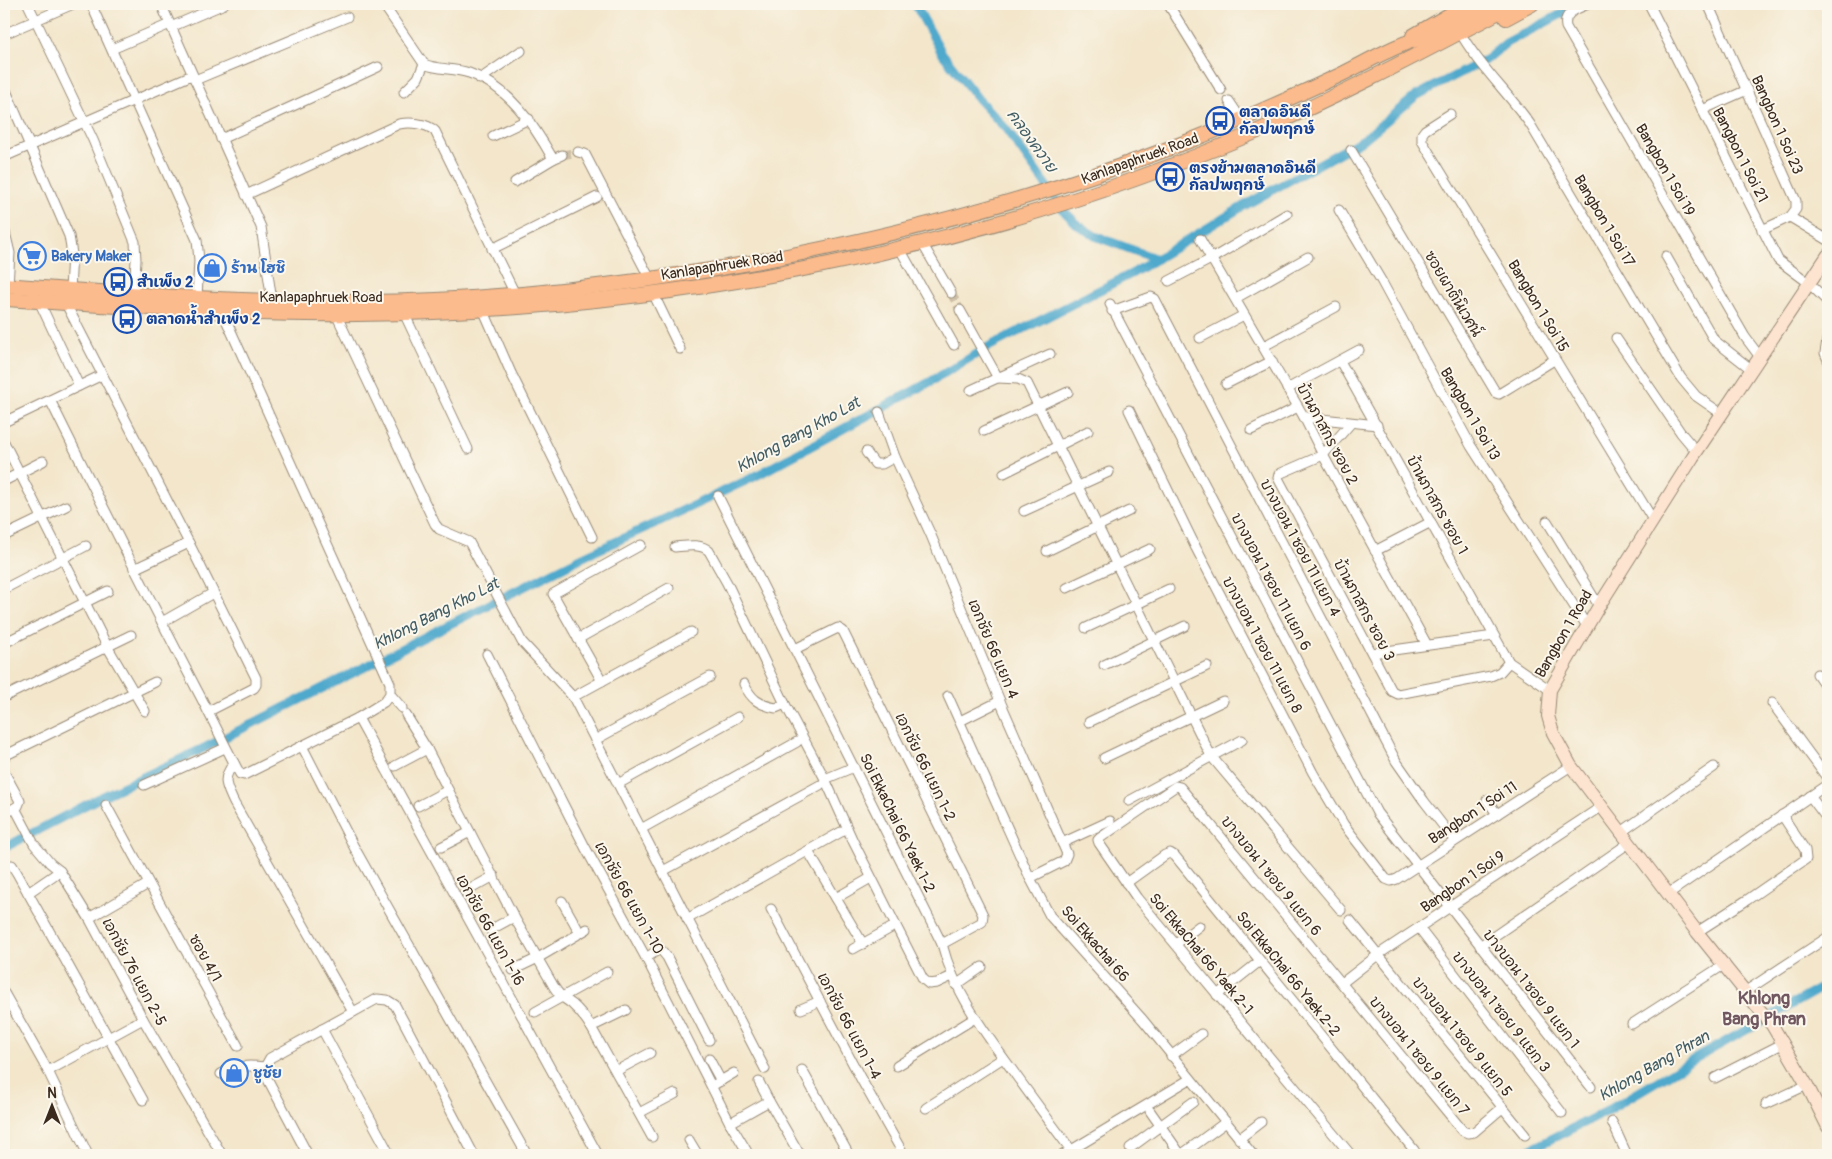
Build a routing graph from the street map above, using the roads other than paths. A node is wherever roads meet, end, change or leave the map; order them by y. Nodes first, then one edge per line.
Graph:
1 (28, 4) edge
2 (73, 4) edge
3 (92, 4) edge
4 (161, 4) edge
5 (224, 4) edge
6 (383, 4) edge
7 (1168, 4) edge
8 (1468, 4) edge
9 (1492, 4) edge
10 (1514, 4) edge
11 (1532, 4) edge
12 (1588, 4) edge
13 (1649, 4) edge
14 (1708, 4) edge
15 (1825, 4) edge
16 (1828, 11) edge
17 (347, 17) dead end
18 (36, 20) junction
19 (170, 25) junction
20 (4, 34) edge
21 (1464, 39) junction
22 (1404, 43) junction
23 (112, 49) junction
24 (521, 51) dead end
25 (1409, 59) junction
26 (424, 64) junction
27 (378, 67) dead end
28 (194, 78) junction
29 (480, 79) junction
30 (4, 86) edge
31 (1221, 90) dead end
32 (1747, 90) junction
33 (404, 92) dead end
34 (135, 99) junction
35 (1229, 101) dead end
36 (1702, 110) junction
37 (1450, 114) dead end
38 (529, 119) junction
39 (1241, 119) junction
40 (84, 122) junction
41 (493, 136) dead end
42 (222, 139) junction
43 (30, 145) junction
44 (1351, 150) dead end
45 (578, 152) dead end
46 (4, 157) edge
47 (514, 182) dead end
48 (246, 195) junction
49 (597, 197) dead end
50 (1339, 210) dead end
51 (1287, 214) dead end
52 (1790, 217) junction
53 (4, 228) edge
54 (1762, 230) junction
55 (1200, 239) dead end
56 (1828, 240) edge
57 (922, 243) junction
58 (492, 249) junction
59 (900, 249) junction
60 (1828, 255) edge
61 (1666, 256) dead end
62 (1308, 258) dead end
63 (1211, 259) junction
64 (650, 279) junction
65 (1169, 281) dead end
66 (1809, 283) junction
67 (6, 285) edge
68 (653, 293) junction
69 (950, 293) tunnel mouth
70 (134, 294) junction
71 (515, 294) junction
72 (68, 296) junction
73 (197, 298) junction
74 (1236, 298) junction
75 (4, 299) edge
76 (39, 301) junction
77 (272, 301) junction
78 (1828, 302) edge
79 (1336, 307) dead end
80 (1111, 308) joint
81 (483, 309) junction
82 (960, 310) tunnel mouth
83 (222, 311) junction
84 (404, 313) junction
85 (336, 314) junction
86 (1244, 314) junction
87 (1828, 334) edge
88 (1200, 338) dead end
89 (1616, 338) dead end
90 (954, 345) dead end
91 (1264, 346) junction
92 (680, 349) dead end
93 (1359, 350) dead end
94 (1050, 354) dead end
95 (1760, 357) junction
96 (1554, 360) junction
97 (1828, 360) edge
98 (1272, 361) junction
99 (1340, 361) junction
100 (1751, 369) junction
101 (102, 375) junction
102 (998, 378) junction
103 (1226, 384) dead end
104 (78, 386) junction
105 (1287, 389) junction
106 (972, 390) dead end
107 (1068, 392) dead end
108 (50, 400) junction
109 (1038, 407) junction
110 (1298, 407) junction
111 (1129, 410) dead end
112 (879, 412) dead end
113 (1722, 414) junction
114 (1304, 417) junction
115 (4, 422) edge
116 (1351, 423) junction
117 (1377, 425) junction
118 (1251, 430) dead end
119 (984, 431) dead end
120 (1088, 431) dead end
121 (4, 442) edge
122 (1057, 446) junction
123 (468, 449) dead end
124 (866, 452) dead end
125 (1697, 452) junction
126 (1323, 455) junction
127 (895, 457) junction
128 (43, 461) dead end
129 (1109, 472) dead end
130 (20, 473) junction
131 (1004, 473) dead end
132 (4, 481) edge
133 (1078, 487) junction
134 (718, 496) dead end
135 (66, 506) dead end
136 (1024, 511) dead end
137 (1129, 511) dead end
138 (42, 518) junction
139 (1653, 520) junction
140 (1547, 521) dead end
141 (1431, 522) junction
142 (1097, 526) junction
143 (4, 536) edge
144 (592, 537) dead end
145 (189, 543) junction
146 (642, 545) dead end
147 (86, 546) dead end
148 (675, 547) dead end
149 (1150, 549) dead end
150 (1047, 551) dead end
151 (1375, 551) junction
152 (63, 558) junction
153 (1116, 565) junction
154 (134, 569) junction
155 (669, 588) dead end
156 (1067, 588) dead end
157 (1169, 588) dead end
158 (4, 589) edge
159 (108, 590) dead end
160 (213, 593) junction
161 (85, 601) junction
162 (1136, 605) junction
163 (1599, 606) junction
164 (162, 622) junction
165 (1185, 626) dead end
166 (1587, 626) junction
167 (1086, 628) dead end
168 (691, 632) dead end
169 (131, 635) dead end
170 (1494, 636) junction
171 (578, 639) junction
172 (1154, 641) junction
173 (4, 643) edge
174 (1427, 645) junction
175 (108, 646) junction
176 (795, 650) junction
177 (1372, 653) junction
178 (487, 654) dead end
179 (1509, 662) junction
180 (1104, 664) dead end
181 (1207, 666) dead end
182 (1818, 674) dead end
183 (710, 678) dead end
184 (602, 681) junction
185 (1174, 681) junction
186 (154, 682) dead end
187 (744, 684) dead end
188 (1550, 690) junction
189 (1828, 690) edge
190 (133, 692) junction
191 (390, 694) junction
192 (948, 696) dead end
193 (4, 697) edge
194 (573, 697) junction
195 (1000, 701) junction
196 (1224, 701) dead end
197 (1772, 703) dead end
198 (785, 704) junction
199 (145, 711) dead end
200 (209, 711) junction
201 (738, 717) dead end
202 (1190, 717) junction
203 (358, 718) junction
204 (960, 721) junction
205 (1089, 722) dead end
206 (595, 740) junction
207 (1242, 740) dead end
208 (797, 742) dead end
209 (302, 746) junction
210 (225, 747) junction
211 (426, 750) junction
212 (4, 756) edge
213 (1211, 756) junction
214 (1104, 758) dead end
215 (234, 763) junction
216 (395, 766) dead end
217 (1571, 766) junction
218 (854, 767) junction
219 (1714, 767) dead end
220 (4, 772) edge
221 (1828, 779) edge
222 (822, 782) junction
223 (618, 784) junction
224 (1828, 784) edge
225 (144, 785) dead end
226 (1178, 786) joint
227 (448, 790) junction
228 (1810, 796) junction
229 (1487, 800) dead end
230 (1129, 801) dead end
231 (106, 805) dead end
232 (418, 806) dead end
233 (1601, 807) junction
234 (15, 808) junction
235 (4, 814) edge
236 (1497, 814) junction
237 (1782, 816) junction
238 (1828, 820) edge
239 (1110, 821) dead end
240 (641, 829) junction
241 (470, 832) junction
242 (841, 832) dead end
243 (1620, 832) junction
244 (1062, 842) junction
245 (1455, 842) junction
246 (1629, 843) junction
247 (441, 847) dead end
248 (808, 851) junction
249 (4, 864) edge
250 (1419, 865) junction
251 (60, 871) junction
252 (663, 871) junction
253 (494, 876) junction
254 (1030, 878) junction
255 (869, 879) dead end
256 (1389, 881) joint
257 (1126, 883) junction
258 (148, 884) junction
259 (465, 892) dead end
260 (28, 893) junction
261 (1668, 894) junction
262 (836, 898) junction
263 (562, 901) dead end
264 (1450, 906) junction
265 (771, 909) dead end
266 (1341, 910) dead end
267 (514, 917) junction
268 (89, 918) junction
269 (687, 918) junction
270 (1350, 920) dead end
271 (1199, 926) dead end
272 (891, 928) dead end
273 (1419, 928) junction
274 (490, 930) dead end
275 (1697, 932) junction
276 (1828, 937) edge
277 (863, 944) junction
278 (942, 944) junction
279 (1176, 944) junction
280 (1480, 946) junction
281 (853, 949) dead end
282 (1379, 954) junction
283 (538, 958) junction
284 (646, 958) junction
285 (1260, 961) junction
286 (1725, 964) junction
287 (982, 967) dead end
288 (513, 970) dead end
289 (607, 972) dead end
290 (952, 976) junction
291 (1342, 984) junction
292 (956, 985) junction
293 (1746, 991) junction
294 (4, 992) edge
295 (1217, 995) junction
296 (562, 998) junction
297 (820, 1000) junction
298 (801, 1009) dead end
299 (626, 1010) dead end
300 (353, 1012) junction
301 (535, 1012) dead end
302 (975, 1018) junction
303 (143, 1019) junction
304 (1632, 1024) dead end
305 (591, 1027) junction
306 (322, 1029) junction
307 (1201, 1034) dead end
308 (110, 1038) junction
309 (709, 1040) dead end
310 (1784, 1043) junction
311 (238, 1046) dead end
312 (650, 1053) dead end
313 (1171, 1056) junction
314 (1003, 1058) junction
315 (709, 1059) dead end
316 (897, 1066) dead end
317 (265, 1067) junction
318 (48, 1070) junction
319 (765, 1070) dead end
320 (802, 1070) dead end
321 (616, 1071) junction
322 (734, 1073) dead end
323 (221, 1074) dead end
324 (1715, 1078) dead end
325 (1190, 1079) junction
326 (721, 1081) junction
327 (759, 1082) dead end
328 (1807, 1085) junction
329 (712, 1086) junction
330 (1591, 1087) dead end
331 (675, 1094) dead end
332 (143, 1100) dead end
333 (769, 1101) junction
334 (1193, 1102) dead end
335 (1766, 1104) dead end
336 (926, 1108) dead end
337 (1502, 1108) junction
338 (1150, 1111) dead end
339 (639, 1113) junction
340 (1562, 1113) dead end
341 (1226, 1122) junction
342 (1262, 1122) dead end
343 (1612, 1122) dead end
344 (730, 1123) junction
345 (1160, 1126) junction
346 (1828, 1127) edge
347 (1525, 1135) dead end
348 (652, 1137) dead end
349 (1239, 1139) junction
350 (689, 1140) dead end
351 (1130, 1148) dead end
352 (4, 1151) edge
353 (1067, 1153) edge
354 (6, 1155) edge
355 (88, 1155) edge
356 (222, 1155) edge
357 (308, 1155) edge
358 (390, 1155) edge
359 (474, 1155) edge
360 (527, 1155) edge
361 (598, 1155) edge
362 (698, 1155) edge
363 (748, 1155) edge
364 (800, 1155) edge
365 (849, 1155) edge
366 (904, 1155) edge
367 (1181, 1155) edge
368 (1253, 1155) edge
369 (1351, 1155) edge
370 (1416, 1155) edge
371 (1626, 1155) edge

1 - 18 street
2 - 18 street
3 - 23 street
4 - 19 street
5 - 19 street
6 - 26 street
7 - 31 street
8 - 22 main road, Kanlapaphruek Road
9 - 22 main road, Kanlapaphruek Road
10 - 25 main road, Kanlapaphruek Road
11 - 21 main road, Kanlapaphruek Road
12 - 95 street, Bangbon 1 Soi 19
13 - 36 street, Bangbon 1 Soi 21
14 - 32 street, Bangbon 1 Soi 23
15 - 16 street
17 - 28 street
18 - 20 street
18 - 40 street
19 - 23 street
19 - 28 street
21 - 25 main road, Kanlapaphruek Road
21 - 113 street, Bangbon 1 Soi 17
22 - 39 main road, Kanlapaphruek Road
23 - 34 street
24 - 29 street
25 - 57 main road, Kanlapaphruek Road
26 - 29 street
26 - 33 street
27 - 42 street
28 - 34 street
28 - 42 street
29 - 38 street
30 - 43 street
32 - 36 street
32 - 52 street, Bangbon 1 Soi 23
34 - 40 street
34 - 73 street
35 - 39 street
36 - 54 street, Bangbon 1 Soi 21
37 - 96 street, Bangbon 1 Soi 15
38 - 41 street
38 - 47 street
39 - 64 main road, Kanlapaphruek Road
40 - 43 street
40 - 70 street
42 - 48 street
43 - 46 street
43 - 72 street
44 - 96 street, ซอยผาตินิเวศน์
45 - 64 street
48 - 58 street
48 - 77 street
49 - 58 street
50 - 166 street, Bangbon 1 Soi 13
51 - 63 street
52 - 54 street
52 - 56 street
53 - 67 street
54 - 66 street, Bangbon 1 Soi 21
55 - 63 street, บ้านภาสกร ซอย 2
57 - 59 main road, Kanlapaphruek Road
57 - 69 street
58 - 71 street
59 - 68 main road, Kanlapaphruek Road
59 - 90 street
60 - 66 main road, Bangbon 1 Road
61 - 100 street
62 - 74 street
63 - 65 street
63 - 74 street, บ้านภาสกร ซอย 2
64 - 71 main road, Kanlapaphruek Road
66 - 78 street, Bangbon 1 Soi 21
66 - 95 main road, Bangbon 1 Road
67 - 72 main road, Kanlapaphruek Road
68 - 81 main road, Kanlapaphruek Road
68 - 92 street
70 - 72 main road, Kanlapaphruek Road
70 - 73 main road, Kanlapaphruek Road
71 - 77 main road, Kanlapaphruek Road
72 - 76 main road, Kanlapaphruek Road
72 - 83 main road, Kanlapaphruek Road
72 - 101 street
73 - 77 main road, Kanlapaphruek Road
74 - 86 street, บ้านภาสกร ซอย 2
75 - 76 main road, Kanlapaphruek Road
76 - 104 street
79 - 91 street
80 - 245 street, บางบอน 1 ซอย 11 แยก 4
80 - 250 street, บางบอน 1 ซอย 11 แยก 6
81 - 84 main road, Kanlapaphruek Road
81 - 144 street
82 - 102 street
83 - 85 main road, Kanlapaphruek Road
83 - 191 street
84 - 85 main road, Kanlapaphruek Road
84 - 123 street
85 - 194 street
86 - 88 street
86 - 91 street, บ้านภาสกร ซอย 2
87 - 97 street
89 - 125 street
91 - 98 street, บ้านภาสกร ซอย 2
93 - 99 street
94 - 102 street
95 - 100 main road, Bangbon 1 Road
96 - 139 street, Bangbon 1 Soi 15
98 - 103 street
98 - 105 street, บ้านภาสกร ซอย 2
99 - 105 street
99 - 117 street, บ้านภาสกร ซอย 1
100 - 113 main road, Bangbon 1 Road
101 - 104 street
101 - 145 street
102 - 106 street
102 - 109 street
104 - 108 street
105 - 110 street, บ้านภาสกร ซอย 2
107 - 109 street
108 - 115 street
108 - 154 street
109 - 119 street
109 - 122 street
110 - 114 street, บ้านภาสกร ซอย 2
110 - 118 street
111 - 256 street, บางบอน 1 ซอย 11 แยก 8
112 - 127 street, เอกชัย 66 แยก 4
113 - 125 main road, Bangbon 1 Road
114 - 116 street
114 - 126 street, บ้านภาสกร ซอย 2
116 - 117 street
116 - 126 street
117 - 141 street, บ้านภาสกร ซอย 1
120 - 122 street
121 - 130 street
122 - 131 street
122 - 133 street
124 - 127 street
125 - 139 main road, Bangbon 1 Road
126 - 151 street, บ้านภาสกร ซอย 2
126 - 177 street, บ้านภาสกร ซอย 3
127 - 195 street, เอกชัย 66 แยก 4
128 - 130 street
129 - 133 street
130 - 132 street
130 - 138 street
133 - 136 street
133 - 142 street
134 - 176 street, Soi EkkaChai 66 Yaek 1-2
135 - 138 street
137 - 142 street
138 - 143 street
138 - 152 street
139 - 163 main road, Bangbon 1 Road
140 - 163 street
141 - 151 street
141 - 170 street, บ้านภาสกร ซอย 1
142 - 150 street
142 - 153 street
145 - 154 street
145 - 160 street
146 - 171 street
147 - 152 street
148 - 198 street
149 - 153 street
151 - 174 street, บ้านภาสกร ซอย 2
152 - 158 street
152 - 161 street
153 - 156 street
153 - 162 street
154 - 164 street
155 - 171 street
157 - 162 street
159 - 161 street
160 - 164 street
160 - 200 street
161 - 173 street
161 - 175 street
162 - 167 street
162 - 172 street
163 - 166 main road, Bangbon 1 Road
164 - 200 street
165 - 172 street
166 - 188 main road, Bangbon 1 Road
168 - 184 street
169 - 175 street
170 - 174 street
170 - 179 street, บ้านภาสกร ซอย 1
171 - 184 street
172 - 180 street
172 - 185 street
174 - 177 street
175 - 190 street
175 - 193 street
176 - 218 street, Soi EkkaChai 66 Yaek 1-2
176 - 278 street, เอกชัย 66 แยก 1-2
177 - 179 street, บ้านภาสกร ซอย 3
178 - 284 street, เอกชัย 66 แยก 1-10
179 - 188 street
181 - 185 street
182 - 189 street
183 - 206 street
184 - 194 street
185 - 202 street
185 - 205 street
186 - 190 street
187 - 198 street
188 - 217 main road, Bangbon 1 Road
190 - 199 street
190 - 212 street
191 - 203 street
191 - 211 street
192 - 204 street, Soi Ekkachai 66
194 - 206 street
195 - 204 street
195 - 244 street, เอกชัย 66 แยก 4
196 - 202 street
197 - 221 street
198 - 222 street
200 - 210 street
201 - 223 street
202 - 213 street
202 - 214 street
203 - 209 street
203 - 361 street, เอกชัย 66 แยก 1-16
204 - 254 street, Soi Ekkachai 66
206 - 223 street
207 - 213 street
208 - 240 street
209 - 215 street
209 - 360 street
210 - 215 street
210 - 225 street
211 - 216 street
211 - 227 street
213 - 230 street
213 - 266 street
215 - 300 street
217 - 233 main road, Bangbon 1 Road
217 - 236 street, Bangbon 1 Soi 11
218 - 222 street
218 - 278 street, Soi EkkaChai 66 Yaek 1-2
219 - 243 street
220 - 234 street, เอกชัย 76 แยก 2-5
222 - 252 street
222 - 290 street
223 - 240 street
224 - 228 street
226 - 257 street, Soi EkkaChai 66 Yaek 2-1
226 - 291 street, บางบอน 1 ซอย 9 แยก 6
227 - 232 street
227 - 241 street
228 - 237 street
228 - 238 street
229 - 236 street
231 - 258 street, ซอย 4/1
233 - 243 main road, Bangbon 1 Road
233 - 264 street, Bangbon 1 Soi 9
234 - 235 street
234 - 251 street, เอกชัย 76 แยก 2-5
236 - 245 street, Bangbon 1 Soi 11
237 - 261 street
237 - 275 street
239 - 244 street
240 - 252 street
241 - 247 street
241 - 253 street
242 - 248 street
243 - 246 main road, Bangbon 1 Road
244 - 254 street, เอกชัย 66 แยก 4
245 - 250 street, Bangbon 1 Soi 11
246 - 261 main road, Bangbon 1 Road
246 - 280 street
248 - 262 street
248 - 269 street
249 - 260 street
250 - 256 street, Bangbon 1 Soi 11
250 - 264 street, บางบอน 1 ซอย 11 แยก 6
251 - 260 street
251 - 268 street, เอกชัย 76 แยก 2-5
252 - 269 street
253 - 259 street
253 - 267 street
254 - 313 street, Soi Ekkachai 66
255 - 262 street
257 - 279 street, Soi EkkaChai 66 Yaek 2-1
257 - 285 street, Soi EkkaChai 66 Yaek 2-2
258 - 268 street
258 - 311 street, ซอย 4/1
260 - 308 street
261 - 275 main road, Bangbon 1 Road
262 - 277 street
263 - 283 street
264 - 273 street, Bangbon 1 Soi 9
264 - 280 street, บางบอน 1 ซอย 9 แยก 1
265 - 297 street, เอกชัย 66 แยก 1-4
267 - 274 street
267 - 283 street
268 - 303 street, เอกชัย 76 แยก 2-5
269 - 319 street
270 - 282 street, บางบอน 1 ซอย 9 แยก 5
271 - 279 street
272 - 277 street
273 - 282 street, Bangbon 1 Soi 9
273 - 340 street, บางบอน 1 ซอย 9 แยก 3
275 - 286 main road, Bangbon 1 Road
276 - 293 street
277 - 281 street
278 - 290 street, Soi EkkaChai 66 Yaek 1-2
279 - 295 street, Soi EkkaChai 66 Yaek 2-1
280 - 330 street, บางบอน 1 ซอย 9 แยก 1
282 - 291 street, Bangbon 1 Soi 9
282 - 337 street, บางบอน 1 ซอย 9 แยก 5
283 - 288 street
283 - 296 street
284 - 309 street
284 - 329 street, เอกชัย 66 แยก 1-10
285 - 295 street
285 - 370 street, Soi EkkaChai 66 Yaek 2-2
286 - 293 main road, Bangbon 1 Road
286 - 304 street
287 - 292 street
289 - 296 street
290 - 292 street, Soi EkkaChai 66 Yaek 1-2
291 - 337 street, บางบอน 1 ซอย 9 แยก 7
292 - 302 street, Soi EkkaChai 66 Yaek 1-2
293 - 310 main road, Bangbon 1 Road
294 - 318 street
295 - 369 street, Soi EkkaChai 66 Yaek 2-1
296 - 301 street
296 - 305 street
297 - 298 street
297 - 366 street, เอกชัย 66 แยก 1-4
299 - 305 street
300 - 306 street
300 - 359 street
302 - 314 street, Soi EkkaChai 66 Yaek 1-2
302 - 316 street
303 - 308 street
303 - 356 street, เอกชัย 76 แยก 2-5
305 - 321 street
306 - 317 street
306 - 358 street
307 - 313 street
308 - 318 street
308 - 332 street
310 - 324 street
310 - 328 main road, Bangbon 1 Road
312 - 321 street
313 - 325 street, Soi Ekkachai 66
314 - 336 street
314 - 353 street, Soi EkkaChai 66 Yaek 1-2
315 - 326 street
317 - 323 street
317 - 357 street
318 - 355 street
320 - 365 street
321 - 339 street
322 - 326 street
325 - 341 street, Soi Ekkachai 66
325 - 353 street
326 - 329 street
327 - 333 street
328 - 335 street
328 - 346 main road, Bangbon 1 Road
329 - 344 street, เอกชัย 66 แยก 1-10
331 - 339 street
333 - 344 street
333 - 364 street
334 - 345 street
337 - 347 street, บางบอน 1 ซอย 9 แยก 5
338 - 345 street
339 - 348 street
341 - 349 street, Soi Ekkachai 66
341 - 367 street
342 - 349 street
343 - 371 street
344 - 363 street, เอกชัย 66 แยก 1-10
345 - 351 street
345 - 367 street
349 - 368 street, Soi Ekkachai 66
350 - 362 street
352 - 354 street

